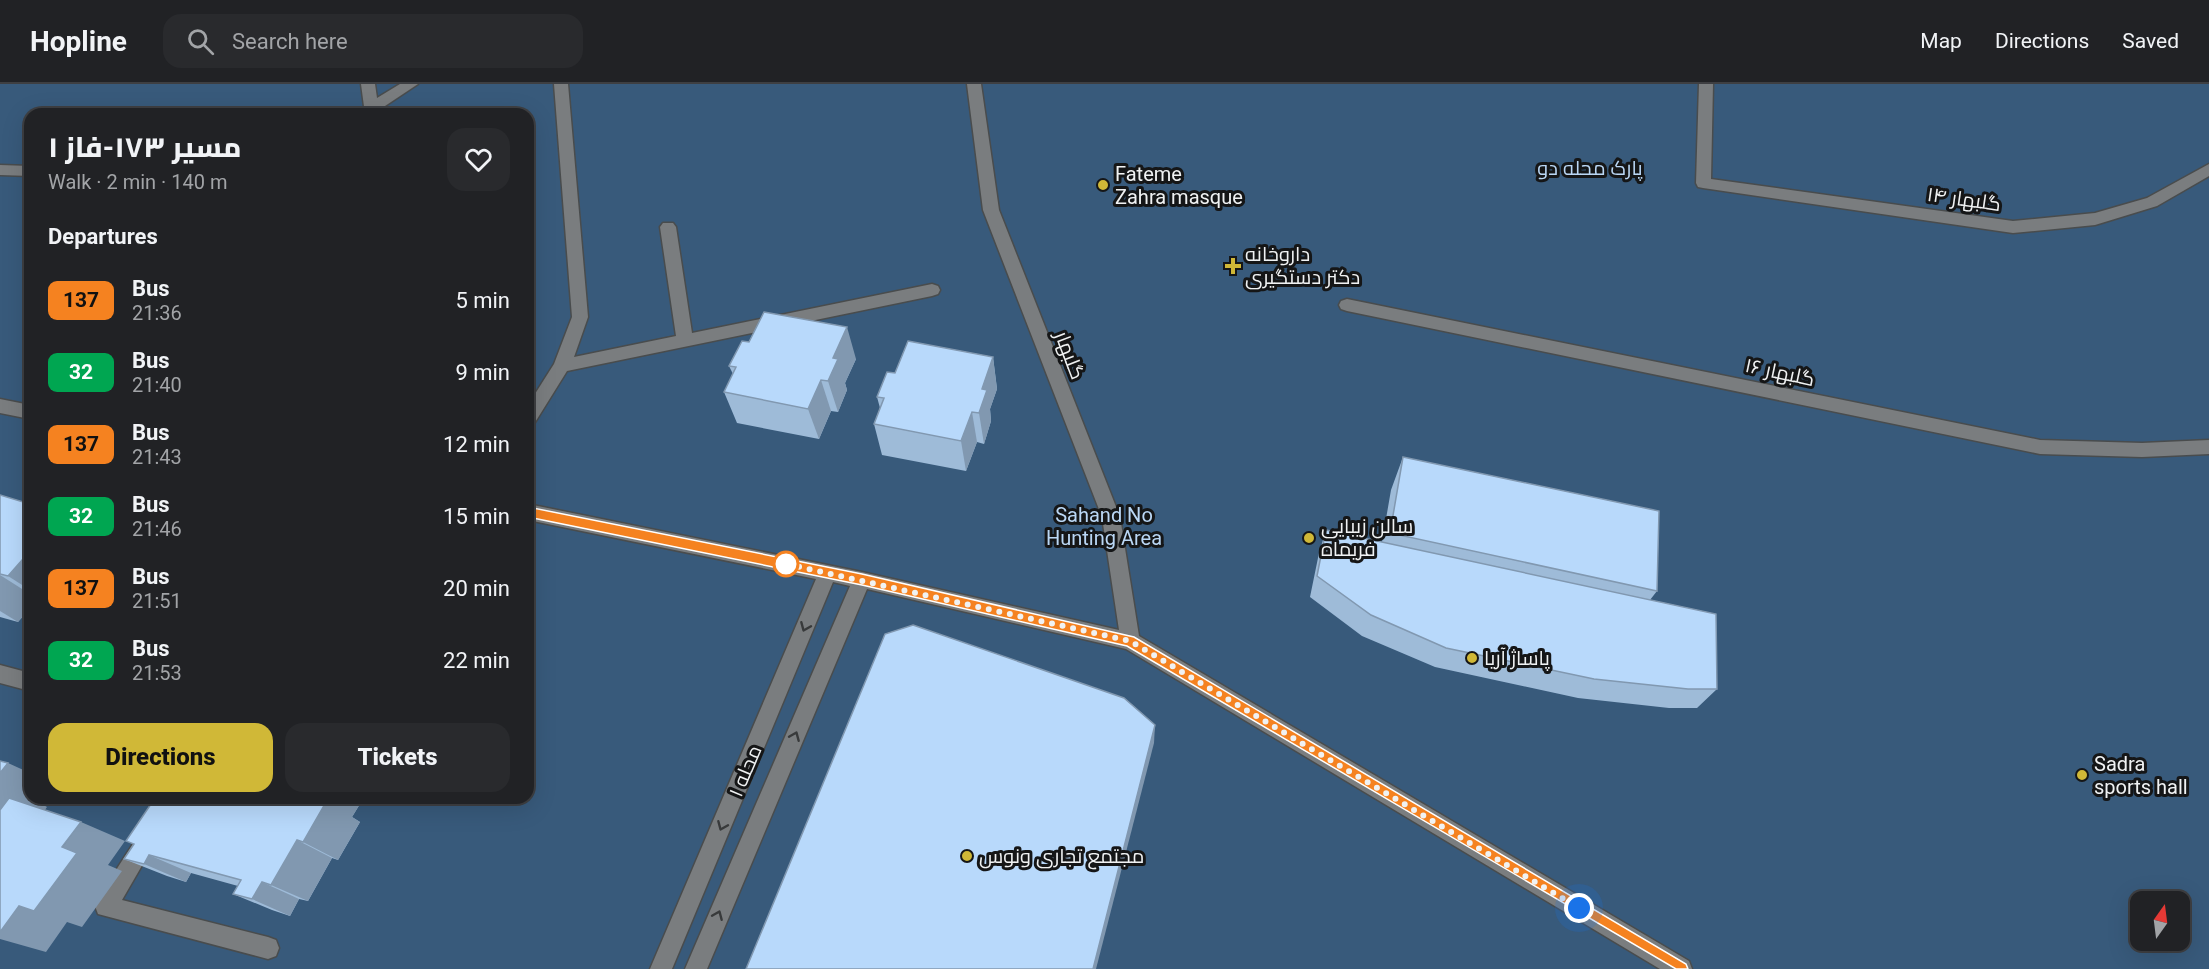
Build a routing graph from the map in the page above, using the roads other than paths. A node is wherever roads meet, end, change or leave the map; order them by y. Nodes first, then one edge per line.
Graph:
1 (368, 84) edge
2 (411, 84) edge
3 (561, 84) edge
4 (974, 84) edge
5 (1706, 84) edge
6 (371, 108) edge
7 (375, 108) edge
8 (2209, 169) edge
9 (0, 170) edge
10 (24, 171) edge
11 (668, 227) dead end
12 (932, 290) dead end
13 (1347, 305) dead end
14 (686, 340) junction
15 (562, 366) junction
16 (0, 406) edge
17 (534, 410) edge
18 (24, 411) edge
19 (2209, 447) edge
20 (534, 513) edge
21 (828, 573) junction
22 (862, 580) junction
23 (1130, 641) junction
24 (0, 674) edge
25 (24, 680) edge
26 (155, 828) edge
27 (268, 948) dead end
28 (661, 969) edge
29 (696, 969) edge
30 (1681, 969) edge

1 - 6 street
2 - 7 street
3 - 15 street
4 - 23 street, گلبهار
5 - 8 street, گلبهار ۱۴
9 - 10 street
11 - 14 street
12 - 14 street
13 - 19 street, گلبهار ۱۶
14 - 15 street
15 - 17 street
16 - 18 street
20 - 21 street
21 - 22 street
21 -> 28 street, محله ۱
22 - 23 street
29 -> 22 street, محله ۱
23 - 30 street
24 - 25 street
26 - 27 street

